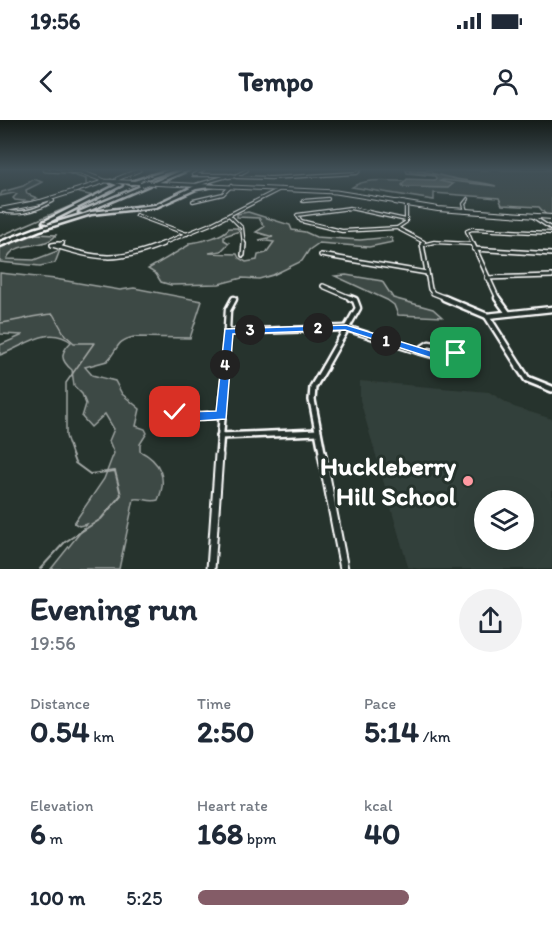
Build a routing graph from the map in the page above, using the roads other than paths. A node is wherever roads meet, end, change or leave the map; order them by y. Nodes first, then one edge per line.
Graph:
1 (73, 191) edge
2 (108, 191) edge
3 (119, 191) edge
4 (132, 191) edge
5 (137, 191) edge
6 (183, 191) edge
7 (189, 191) edge
8 (226, 191) edge
9 (276, 191) edge
10 (316, 191) edge
11 (328, 199) dead end
12 (468, 199) dead end
13 (193, 201) dead end
14 (362, 204) dead end
15 (406, 204) junction
16 (0, 210) edge
17 (364, 211) junction
18 (466, 211) junction
19 (307, 213) junction
20 (136, 214) dead end
21 (229, 215) junction
22 (532, 216) junction
23 (552, 217) edge
24 (406, 220) junction
25 (397, 228) junction
26 (32, 230) junction
27 (552, 231) edge
28 (187, 234) junction
29 (424, 242) junction
30 (0, 243) edge
31 (59, 246) dead end
32 (473, 246) junction
33 (552, 254) edge
34 (243, 255) dead end
35 (321, 255) dead end
36 (427, 273) junction
37 (552, 276) edge
38 (487, 278) junction
39 (323, 286) dead end
40 (234, 299) dead end
41 (552, 309) edge
42 (508, 313) junction
43 (487, 316) junction
44 (346, 328) junction
45 (228, 332) junction
46 (418, 351) junction
47 (552, 389) edge
48 (171, 396) dead end
49 (221, 416) junction
50 (318, 432) junction
51 (220, 436) junction
52 (211, 569) edge
53 (344, 569) edge

1 - 16 main road
2 - 26 highway
3 - 26 highway
4 - 26 highway
5 - 6 highway
7 - 26 highway
8 - 13 street
9 - 21 street
10 - 15 main road
11 - 19 street
12 - 18 street
14 - 17 street
15 - 18 main road
15 - 24 street
17 - 19 street
17 - 24 street
18 - 22 main road
19 - 25 street
20 - 28 street
21 - 28 street
21 - 34 street
22 - 23 main road
22 - 27 street
24 - 25 street
25 - 29 street
26 - 30 highway
27 - 32 street
28 - 31 street
29 - 32 street
29 - 36 street
32 - 33 street
32 - 38 street
35 - 36 street
36 - 43 street
37 - 38 street
38 - 42 street
39 - 44 street
40 - 45 street
41 - 42 street
42 - 43 street
43 - 47 street
44 - 45 street
44 - 46 street
44 - 50 street
45 - 49 street
46 - 46 street
48 - 49 street
49 - 51 street
50 - 51 street
50 - 53 street
51 - 52 street

